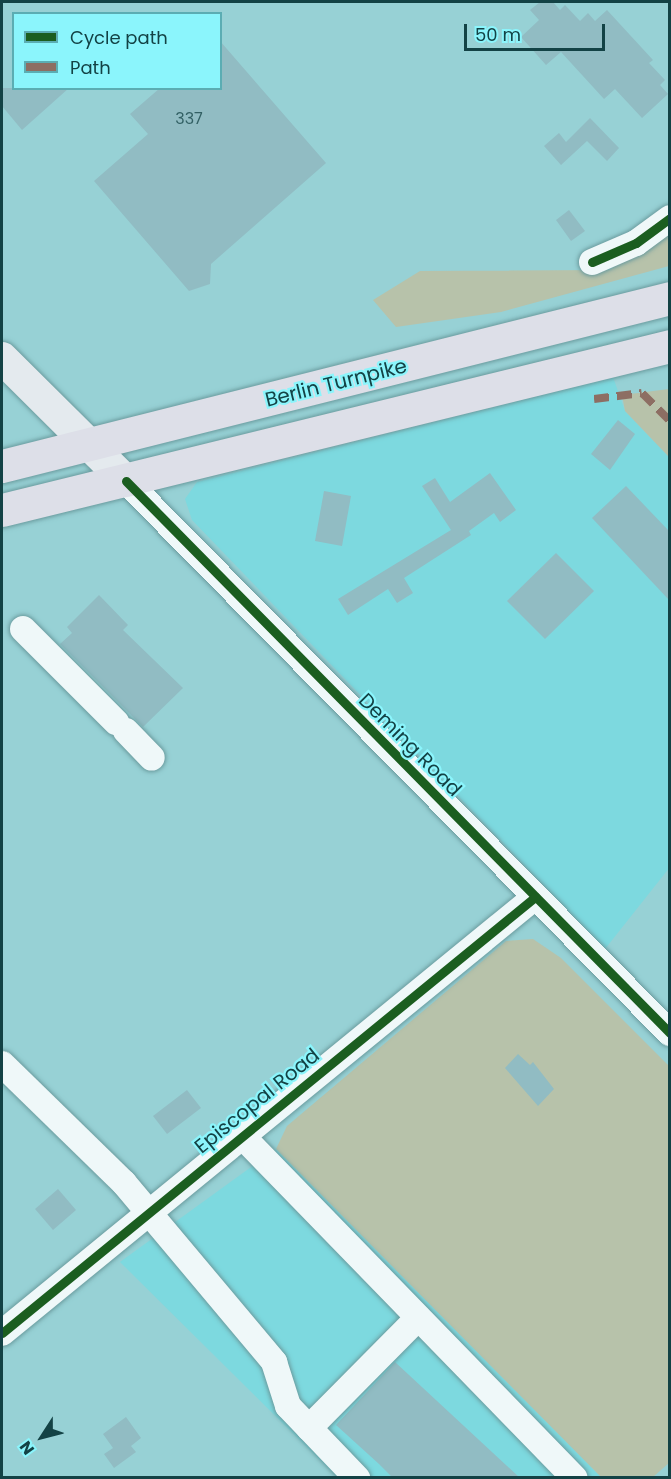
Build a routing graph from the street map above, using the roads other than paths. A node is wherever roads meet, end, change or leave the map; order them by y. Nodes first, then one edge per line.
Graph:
1 (669, 218) edge
2 (592, 262) dead end
3 (669, 298) edge
4 (669, 346) edge
5 (2, 358) edge
6 (89, 445) junction
7 (2, 466) edge
8 (126, 481) junction
9 (2, 510) edge
10 (23, 629) dead end
11 (152, 758) dead end
12 (535, 897) junction
13 (669, 1034) edge
14 (2, 1064) edge
15 (242, 1136) junction
16 (149, 1212) junction
17 (418, 1318) junction
18 (2, 1333) edge
19 (309, 1428) junction
20 (357, 1478) edge
21 (575, 1478) edge

1 - 2 street
3 - 6 highway, Berlin Turnpike
4 - 8 highway
5 - 6 main road, Deming Road
6 - 7 highway, Berlin Turnpike
6 - 8 main road, Deming Road
8 - 9 highway
8 - 12 street, Deming Road
10 - 11 street
12 - 13 street, Deming Road
12 - 15 street, Episcopal Road
14 - 16 street
15 - 16 street, Episcopal Road
15 - 17 street
16 - 18 street, Episcopal Road
16 - 19 street
17 - 19 street
17 - 21 street
19 - 20 street

